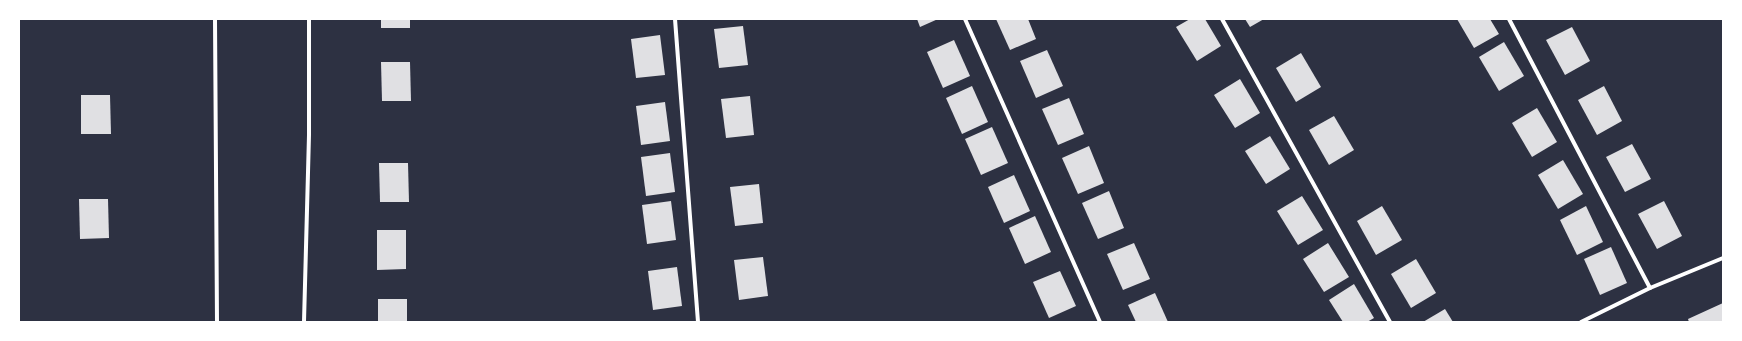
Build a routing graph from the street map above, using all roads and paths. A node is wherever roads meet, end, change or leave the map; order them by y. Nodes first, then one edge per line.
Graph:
1 (215, 19) edge
2 (309, 19) edge
3 (675, 19) edge
4 (965, 19) edge
5 (1222, 19) edge
6 (1508, 19) edge
7 (1723, 258) edge
8 (1650, 288) junction
9 (217, 322) edge
10 (304, 322) edge
11 (698, 322) edge
12 (1100, 322) edge
13 (1390, 322) edge
14 (1581, 322) edge

1 - 9 street
2 - 10 street
3 - 11 street
4 - 12 street
5 - 13 street
6 - 8 street
7 - 8 street
8 - 14 street

